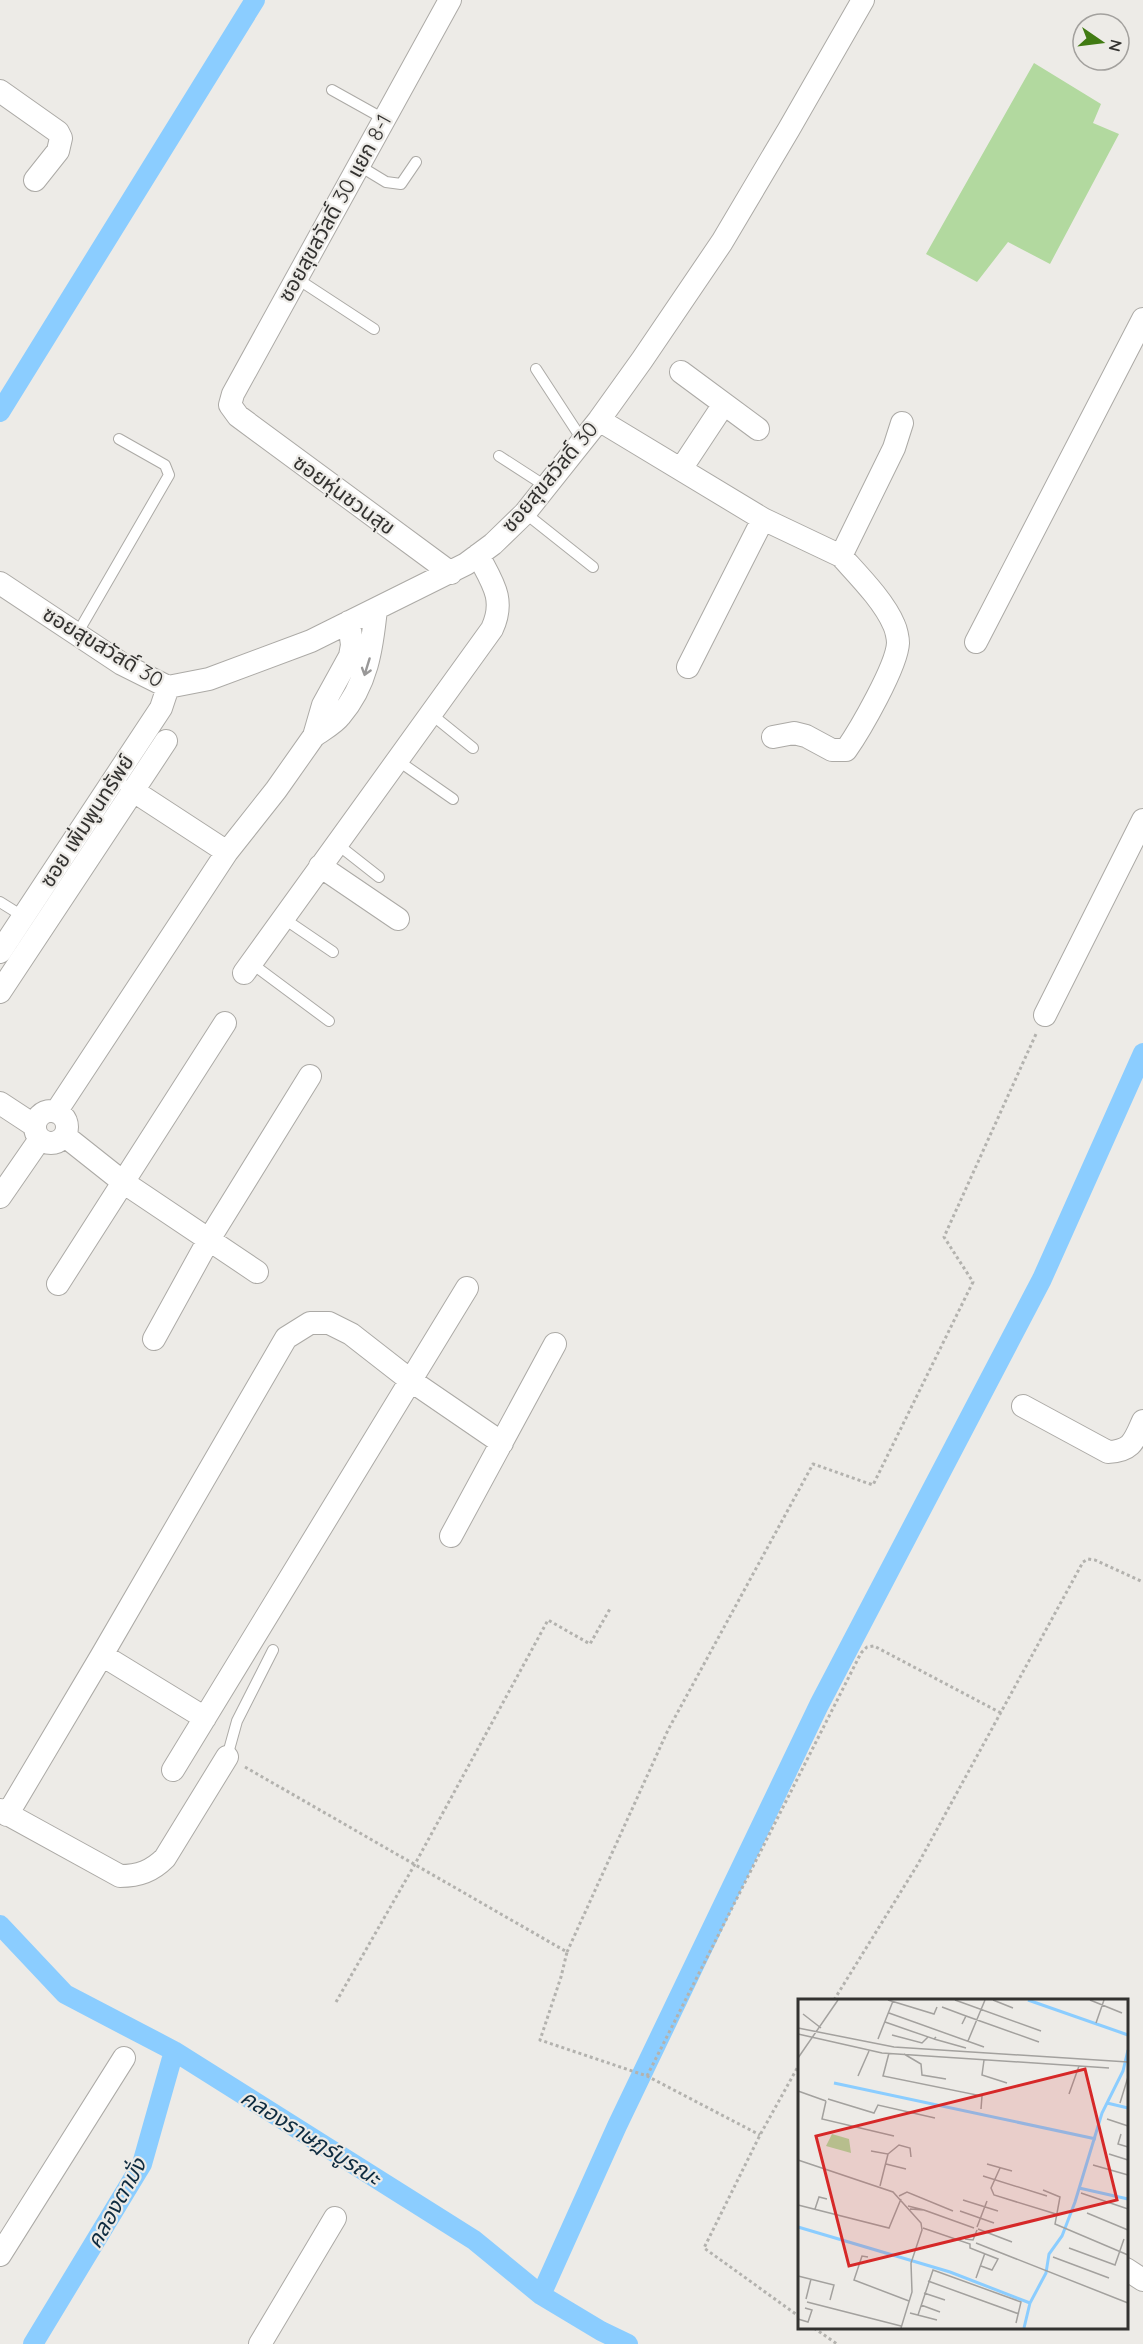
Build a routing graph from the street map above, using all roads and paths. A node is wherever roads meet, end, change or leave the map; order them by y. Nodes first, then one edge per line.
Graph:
1 (450, 0) edge
2 (863, 0) edge
3 (332, 90) dead end
4 (0, 91) edge
5 (384, 119) junction
6 (416, 162) dead end
7 (358, 165) junction
8 (35, 180) dead end
9 (296, 278) junction
10 (1143, 319) edge
11 (374, 329) dead end
12 (536, 369) dead end
13 (681, 372) dead end
14 (724, 404) junction
15 (238, 416) joint
16 (599, 420) junction
17 (902, 423) dead end
18 (758, 429) dead end
19 (119, 439) dead end
20 (583, 441) junction
21 (499, 456) dead end
22 (681, 469) junction
23 (547, 487) junction
24 (525, 513) junction
25 (763, 519) junction
26 (478, 555) junction
27 (841, 556) junction
28 (593, 567) dead end
29 (451, 573) junction
30 (0, 583) edge
31 (376, 609) junction
32 (349, 622) junction
33 (77, 634) junction
34 (976, 642) dead end
35 (688, 667) dead end
36 (168, 687) junction
37 (430, 714) junction
38 (314, 736) junction
39 (773, 737) dead end
40 (166, 741) dead end
41 (472, 748) dead end
42 (397, 760) junction
43 (132, 790) junction
44 (453, 799) dead end
45 (1143, 820) edge
46 (337, 844) junction
47 (227, 852) junction
48 (320, 866) junction
49 (379, 877) dead end
50 (0, 902) edge
51 (24, 917) junction
52 (282, 918) junction
53 (398, 919) dead end
54 (0, 952) edge
55 (333, 952) dead end
56 (247, 968) joint
57 (0, 992) edge
58 (1045, 1015) joint
59 (329, 1021) dead end
60 (225, 1023) dead end
61 (310, 1076) dead end
62 (0, 1104) edge
63 (56, 1112) junction
64 (37, 1132) junction
65 (65, 1136) junction
66 (123, 1182) junction
67 (0, 1197) edge
68 (208, 1241) junction
69 (257, 1272) dead end
70 (58, 1284) dead end
71 (467, 1288) dead end
72 (154, 1339) dead end
73 (555, 1344) dead end
74 (410, 1380) junction
75 (1023, 1406) dead end
76 (1143, 1421) edge
77 (502, 1443) junction
78 (451, 1536) dead end
79 (1143, 1582) edge
80 (611, 1607) dead end
81 (273, 1650) dead end
82 (102, 1655) junction
83 (1001, 1713) junction
84 (205, 1718) junction
85 (227, 1756) junction
86 (173, 1770) dead end
87 (3, 1812) edge
88 (416, 1864) junction
89 (567, 1952) junction
90 (835, 1999) edge
91 (336, 2002) dead end
92 (124, 2058) dead end
93 (798, 2067) edge
94 (646, 2076) junction
95 (760, 2135) junction
96 (335, 2218) dead end
97 (0, 2255) edge
98 (1128, 2270) edge
99 (1143, 2280) edge
100 (798, 2316) edge
101 (815, 2329) edge
102 (260, 2344) edge
103 (837, 2344) edge

1 - 5 street, ซอยสุขสวัสดิ์ 30 แยก 8-1
2 - 16 street, ซอยสุขสวัสดิ์ 30
3 - 5 lane
4 - 8 street
5 - 7 street, ซอยสุขสวัสดิ์ 30 แยก 8-1
6 - 7 lane
7 - 9 street, ซอยสุขสวัสดิ์ 30 แยก 8-1
9 - 11 lane
9 - 15 street, ซอยสุขสวัสดิ์ 30 แยก 8-1
10 - 34 street
12 - 20 lane
13 - 14 street
14 - 18 street
14 - 22 street
15 - 29 street, ซอยหุ่นชวนสุข
16 - 20 street, ซอยสุขสวัสดิ์ 30
16 - 22 street
17 - 27 street
19 - 33 lane
20 - 23 street, ซอยสุขสวัสดิ์ 30
21 - 23 lane
22 - 25 street
23 - 24 street, ซอยสุขสวัสดิ์ 30
24 - 26 street, ซอยสุขสวัสดิ์ 30
24 - 28 lane
25 - 27 street
25 - 35 street
26 - 29 street, ซอยสุขสวัสดิ์ 30
26 - 37 street
27 - 39 street
29 - 31 street, ซอยสุขสวัสดิ์ 30
30 - 33 street, ซอยสุขสวัสดิ์ 30
31 - 32 street, ซอยสุขสวัสดิ์ 30
31 -> 38 street
32 - 36 street, ซอยสุขสวัสดิ์ 30
32 - 38 street
33 - 36 street, ซอยสุขสวัสดิ์ 30
36 - 51 street, ซอย เพิ่มพูนทรัพย์
37 - 41 lane
37 - 42 street
38 - 47 street
40 - 43 street
42 - 44 lane
42 - 46 street
43 - 47 street
43 - 57 street
45 - 58 street
46 - 48 street
46 - 49 lane
47 - 63 street
48 - 52 street
48 - 53 street
50 - 51 lane
51 - 54 street, ซอย เพิ่มพูนทรัพย์
52 - 55 lane
52 - 56 street
56 - 59 lane
58 - 89 path
60 - 66 street
61 - 68 street
62 - 64 street
63 - 64 street
63 - 65 street
64 - 65 street
64 - 67 street
65 - 66 street
66 - 68 street
66 - 70 street
68 - 69 street
68 - 72 street
71 - 74 street
73 - 77 street
74 - 77 street
74 - 82 street
74 - 84 street
75 - 76 street
77 - 78 street
79 - 83 path
80 - 88 path
81 - 85 lane
82 - 84 street
82 - 87 street
83 - 90 path
83 - 94 path
84 - 86 street
85 - 87 street
85 - 88 path
88 - 89 path
88 - 91 path
89 - 94 path
92 - 97 street
93 - 95 path
94 - 95 path
95 - 100 path
96 - 102 street
98 - 99 street
101 - 103 path

